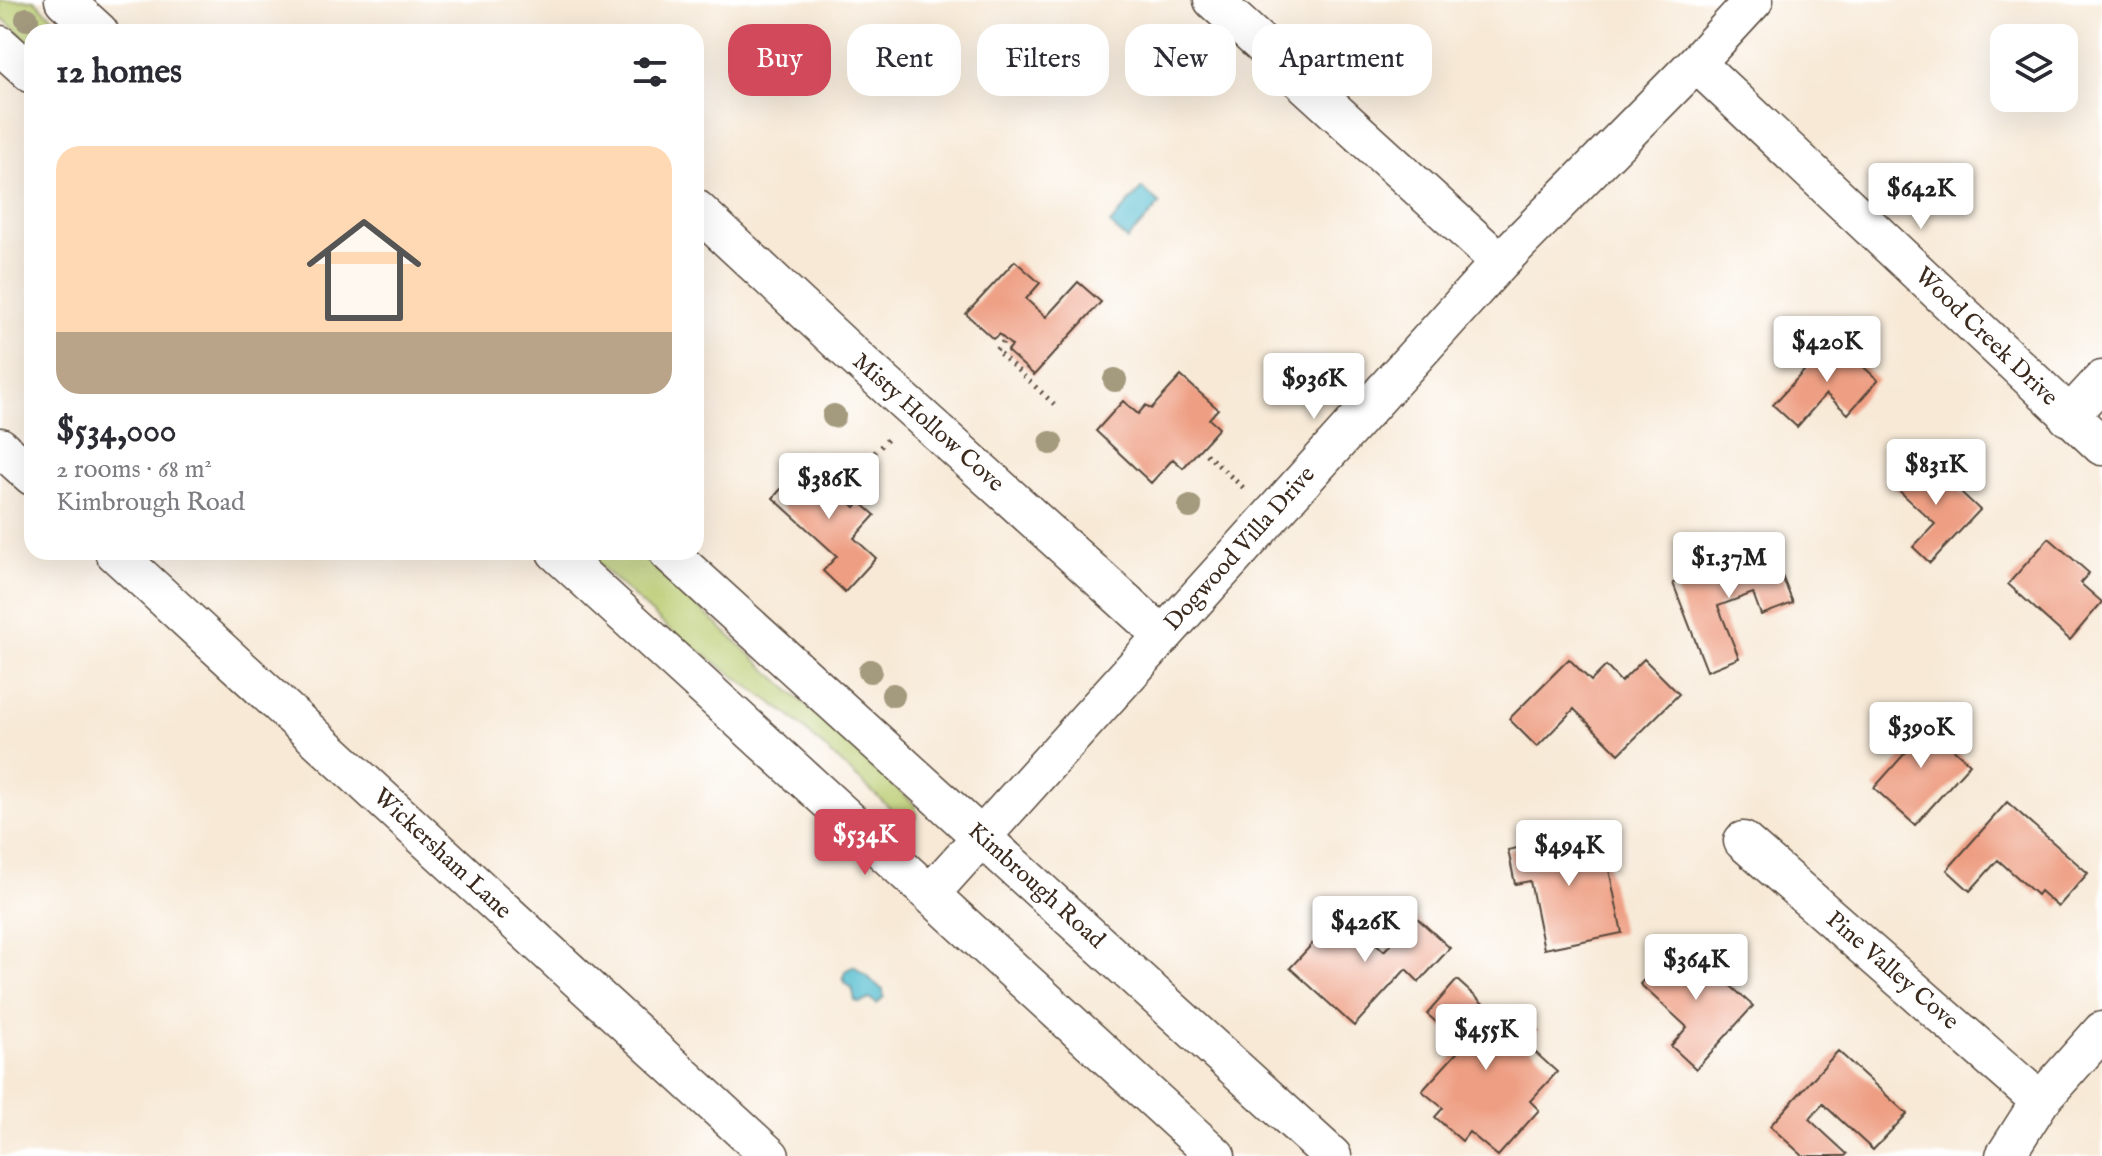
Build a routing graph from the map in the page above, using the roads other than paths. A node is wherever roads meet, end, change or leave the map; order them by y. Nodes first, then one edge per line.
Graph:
1 (64, 0) edge
2 (1213, 0) edge
3 (1754, 0) edge
4 (90, 24) edge
5 (0, 45) edge
6 (1696, 63) junction
7 (24, 67) edge
8 (704, 216) edge
9 (1500, 262) junction
10 (2102, 380) edge
11 (2068, 417) junction
12 (2102, 446) edge
13 (0, 447) edge
14 (24, 469) edge
15 (123, 560) edge
16 (565, 560) edge
17 (677, 560) edge
18 (1162, 635) junction
19 (983, 838) junction
20 (1743, 841) dead end
21 (930, 894) junction
22 (2102, 1031) edge
23 (2040, 1101) junction
24 (770, 1156) edge
25 (1216, 1156) edge
26 (1332, 1156) edge
27 (2005, 1156) edge

1 - 4 street
2 - 9 street
3 - 6 street, Dogwood Villa Drive
5 - 7 street
6 - 9 street, Dogwood Villa Drive
6 - 11 street, Wood Creek Drive
8 - 18 street, Misty Hollow Cove
9 - 18 street, Dogwood Villa Drive
10 - 11 street
11 - 12 street, Wood Creek Drive
13 - 14 street
15 - 24 street, Wickersham Lane
16 - 21 street
17 - 19 street, Kimbrough Road
18 - 19 street, Dogwood Villa Drive
19 - 21 street, Dogwood Villa Drive
19 - 26 street, Kimbrough Road
20 - 23 street, Pine Valley Cove
21 - 25 street
22 - 23 street
23 - 27 street

